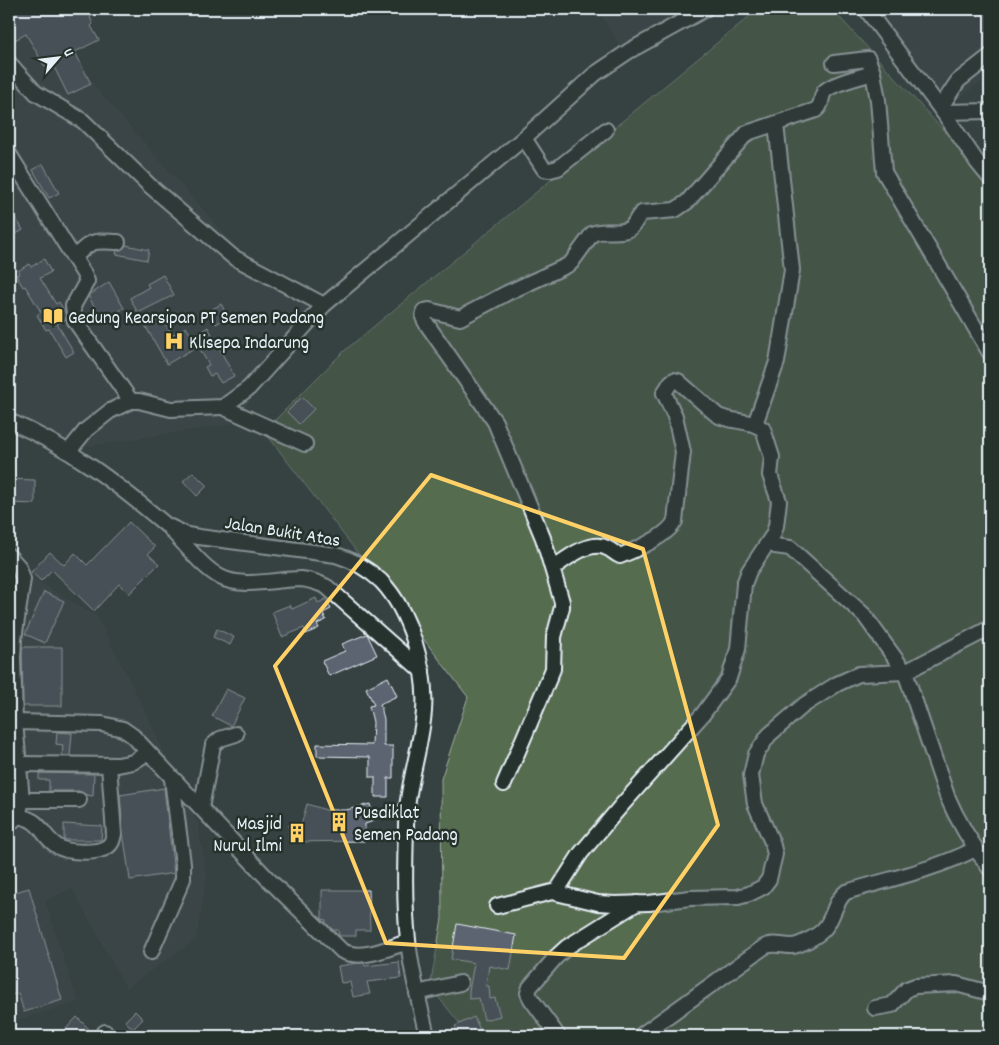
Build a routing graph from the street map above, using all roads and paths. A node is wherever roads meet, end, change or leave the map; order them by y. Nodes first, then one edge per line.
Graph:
1 (706, 9) edge
2 (866, 9) edge
3 (990, 56) edge
4 (9, 63) edge
5 (834, 63) dead end
6 (874, 73) junction
7 (941, 110) junction
8 (990, 111) edge
9 (776, 124) junction
10 (606, 130) dead end
11 (524, 138) junction
12 (9, 154) edge
13 (990, 178) edge
14 (118, 242) dead end
15 (74, 258) junction
16 (324, 305) junction
17 (990, 352) edge
18 (131, 401) junction
19 (223, 407) junction
20 (9, 421) edge
21 (755, 424) junction
22 (305, 444) dead end
23 (69, 451) junction
24 (166, 525) junction
25 (769, 542) junction
26 (9, 556) edge
27 (553, 568) junction
28 (990, 628) edge
29 (422, 671) junction
30 (906, 672) junction
31 (15, 722) junction
32 (236, 734) dead end
33 (147, 753) junction
34 (19, 764) junction
35 (109, 765) junction
36 (172, 779) junction
37 (504, 784) dead end
38 (22, 800) junction
39 (79, 800) dead end
40 (201, 808) junction
41 (13, 820) edge
42 (975, 849) junction
43 (990, 870) edge
44 (556, 892) junction
45 (638, 903) junction
46 (497, 906) dead end
47 (408, 942) junction
48 (150, 952) dead end
49 (460, 983) dead end
50 (417, 993) junction
51 (990, 993) edge
52 (875, 1008) dead end
53 (427, 1036) edge
54 (558, 1036) edge
55 (640, 1036) edge

1 - 11 street
2 - 7 street
3 - 7 street
4 - 16 street
5 - 6 street
6 - 9 street
6 - 17 street
7 - 8 street
7 - 13 street
9 - 21 street
9 - 27 street
10 - 11 street
11 - 16 street
12 - 15 street
14 - 15 street
15 - 18 street
16 - 19 street
18 - 19 street
18 - 23 street
19 - 22 street
20 - 23 street, Jalan Bukit Atas
21 - 25 street
21 - 27 street
23 - 24 street, Jalan Bukit Atas
24 - 29 street
24 - 29 street, Jalan Bukit Atas
25 - 30 street
25 - 44 street
26 - 31 street
27 - 37 street
28 - 30 street
29 - 47 street, Jalan Bukit Atas
30 - 42 street
30 - 45 street
31 - 33 street
31 - 34 street
32 - 40 street
33 - 35 street
33 - 36 street
34 - 35 street
34 - 38 street
35 - 41 street
36 - 40 street
36 - 48 street
38 - 39 street
38 - 41 street
40 - 47 street
42 - 43 street
42 - 55 street
44 - 45 street
44 - 46 street
45 - 54 street
47 - 50 street, Jalan Bukit Atas
49 - 50 street
50 - 53 street, Jalan Bukit Atas
51 - 52 street

